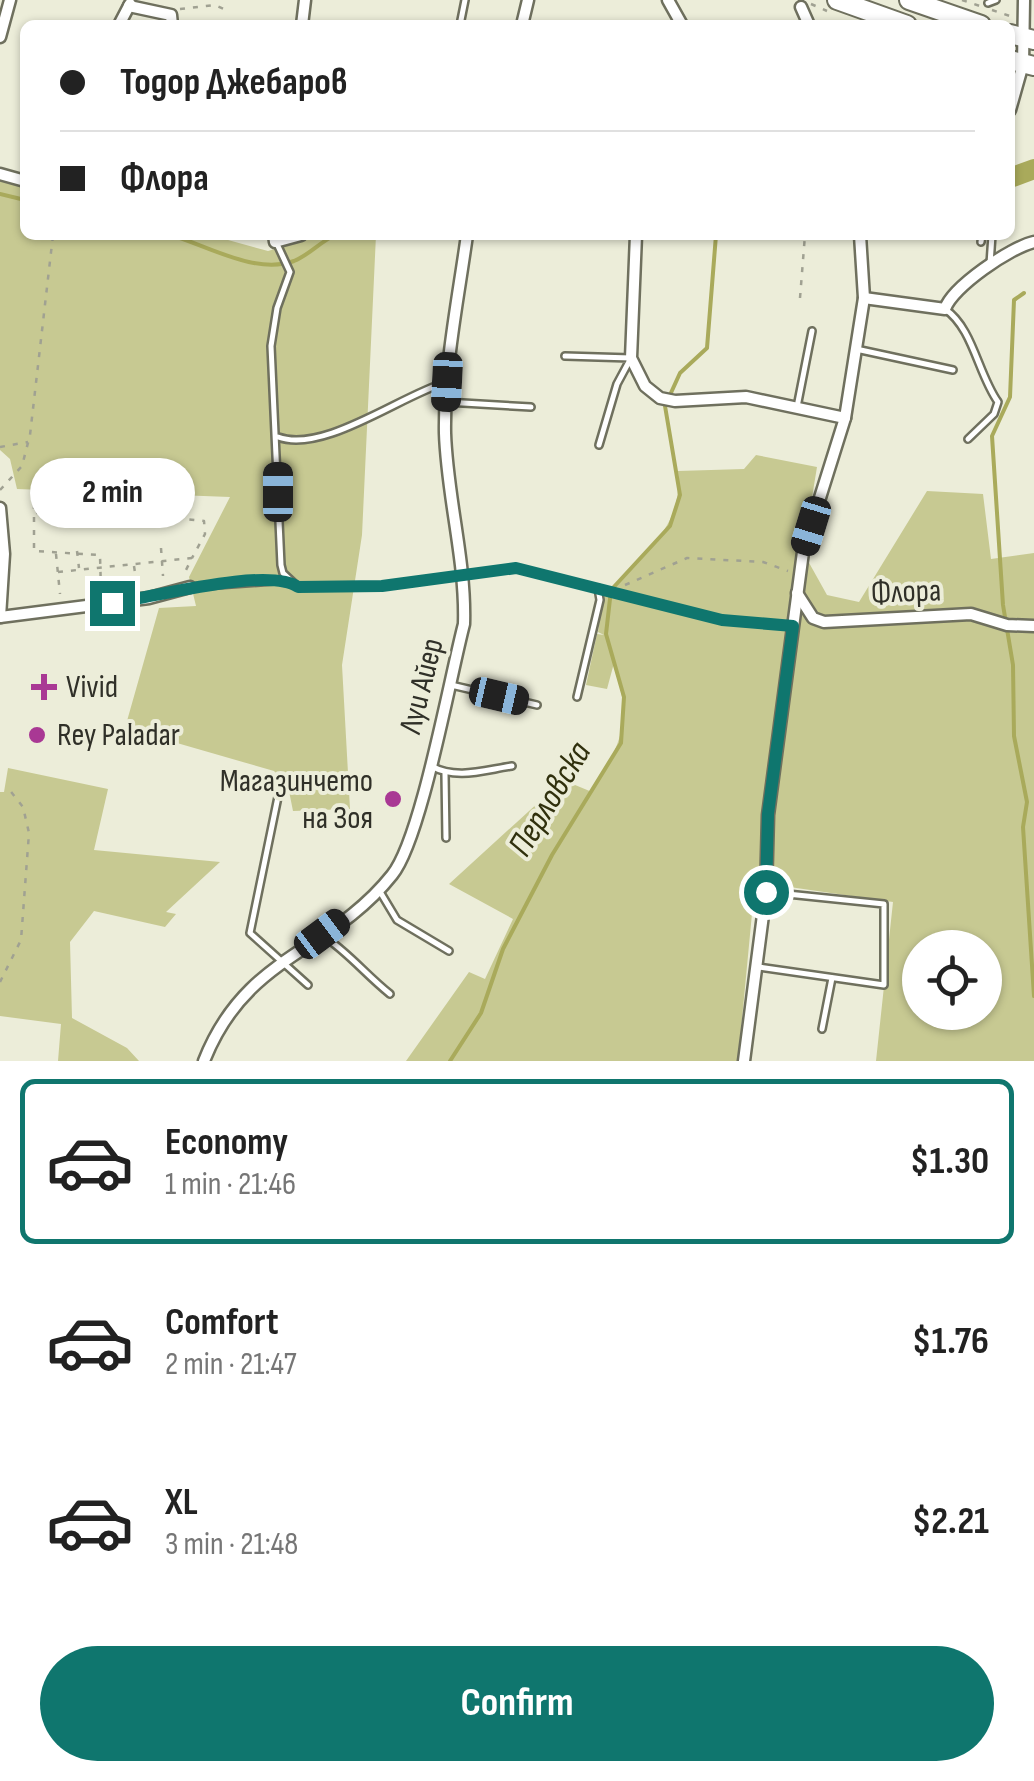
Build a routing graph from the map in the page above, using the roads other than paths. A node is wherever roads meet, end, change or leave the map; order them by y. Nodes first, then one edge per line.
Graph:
1 (10, 0) edge
2 (837, 0) edge
3 (909, 0) edge
4 (996, 0) edge
5 (1024, 0) edge
6 (131, 3) edge
7 (988, 3) dead end
8 (802, 7) dead end
9 (862, 17) edge
10 (171, 20) edge
11 (807, 20) edge
12 (967, 20) edge
13 (1017, 30) edge
14 (0, 37) edge
15 (1022, 63) edge
16 (1015, 90) edge
17 (466, 240) edge
18 (636, 240) edge
19 (860, 240) edge
20 (992, 240) edge
21 (1034, 242) edge
22 (278, 243) edge
23 (989, 266) junction
24 (864, 298) junction
25 (947, 303) junction
26 (812, 332) dead end
27 (856, 349) junction
28 (565, 356) dead end
29 (631, 358) junction
30 (953, 370) dead end
31 (447, 382) junction
32 (446, 402) junction
33 (531, 407) dead end
34 (797, 407) junction
35 (844, 418) junction
36 (278, 437) junction
37 (968, 439) dead end
38 (599, 446) dead end
39 (0, 508) edge
40 (463, 573) junction
41 (288, 580) junction
42 (187, 582) joint
43 (598, 588) junction
44 (797, 592) junction
45 (0, 617) edge
46 (793, 626) junction
47 (1033, 626) edge
48 (448, 685) junction
49 (577, 697) dead end
50 (538, 705) dead end
51 (428, 765) junction
52 (512, 766) dead end
53 (445, 774) junction
54 (279, 792) dead end
55 (446, 838) dead end
56 (379, 890) junction
57 (766, 892) junction
58 (322, 934) junction
59 (448, 951) dead end
60 (280, 962) junction
61 (756, 966) junction
62 (832, 978) junction
63 (308, 984) dead end
64 (390, 994) dead end
65 (822, 1029) dead end
66 (204, 1061) edge
67 (744, 1061) edge

1 - 14 street
2 - 9 main road
3 - 12 main road
4 - 7 lane
5 - 13 street
6 - 10 street
8 - 11 street
13 - 15 street
15 - 16 street
17 - 31 street, Луи Айер
18 - 29 street
19 - 24 street
20 - 23 lane
21 - 23 street
22 - 36 lane
23 - 25 street
24 - 25 street
24 - 27 street
25 - 37 lane
26 - 34 lane
27 - 30 lane
27 - 35 street
28 - 29 lane
29 - 34 street
29 - 38 lane
31 - 32 street, Луи Айер
31 - 36 lane
32 - 33 lane
32 - 40 street, Луи Айер
34 - 35 street
35 - 44 street
36 - 41 lane
39 - 45 street
40 - 41 lane
40 - 43 lane
40 - 48 street, Луи Айер
41 - 42 lane
42 - 45 street
43 - 46 lane
43 - 49 lane
44 - 46 street
44 - 47 street, Флора
46 - 57 street
48 - 50 lane
48 - 51 street, Луи Айер
51 - 53 lane
51 - 56 street, Луи Айер
52 - 53 lane
53 - 55 lane
54 - 60 lane
56 - 58 street, Луи Айер
56 - 59 lane
57 - 61 street
57 - 62 lane
58 - 60 street, Луи Айер
58 - 64 lane
60 - 63 lane
60 - 66 street, Луи Айер
61 - 62 lane
61 - 67 street
62 - 65 lane

